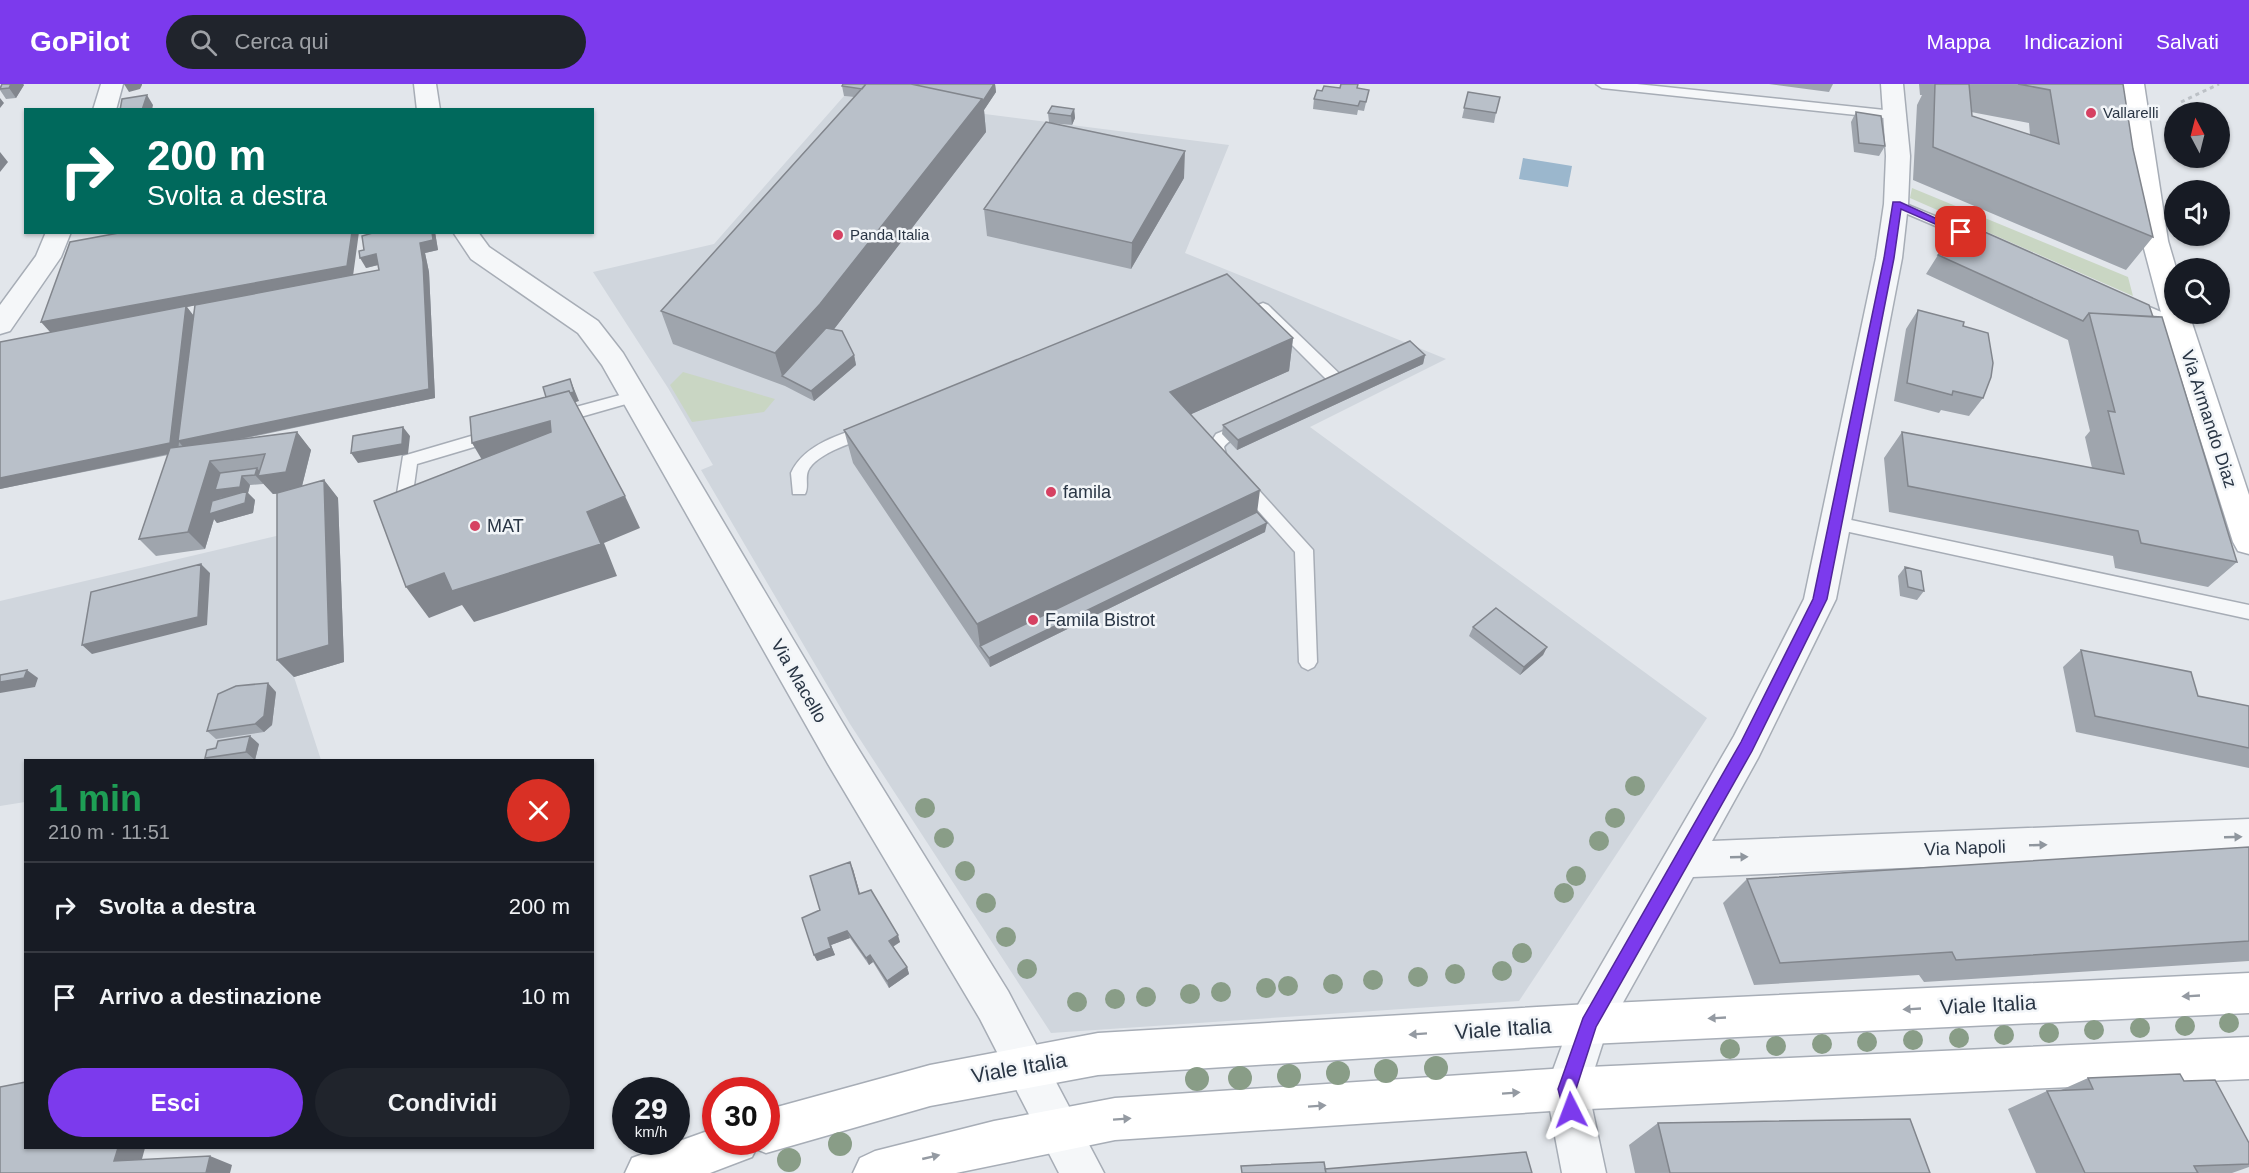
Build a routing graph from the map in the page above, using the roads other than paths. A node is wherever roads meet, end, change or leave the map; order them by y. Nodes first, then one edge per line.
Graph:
1 (112, 84) edge
2 (425, 84) edge
3 (1602, 84) edge
4 (1892, 84) edge
5 (2133, 84) edge
6 (105, 108) edge
7 (429, 108) edge
8 (1894, 115) junction
9 (1896, 204) junction
10 (58, 234) edge
11 (466, 234) edge
12 (1994, 245) edge
13 (2164, 273) edge
14 (2113, 296) edge
15 (1263, 308) edge
16 (2164, 318) edge
17 (2178, 324) edge
18 (0, 325) edge
19 (1319, 394) edge
20 (634, 396) junction
21 (1265, 418) edge
22 (544, 422) edge
23 (884, 424) edge
24 (510, 431) edge
25 (799, 490) dead end
26 (404, 500) edge
27 (1837, 523) junction
28 (2249, 542) edge
29 (2249, 612) edge
30 (1308, 662) dead end
31 (2249, 836) edge
32 (1680, 860) junction
33 (2249, 993) edge
34 (1589, 1024) junction
35 (2249, 1058) edge
36 (1025, 1064) junction
37 (1567, 1089) junction
38 (780, 1128) edge
39 (1058, 1129) junction
40 (702, 1154) edge
41 (647, 1173) edge
42 (875, 1173) edge
43 (1082, 1173) edge
44 (1584, 1173) edge

1 - 6 street
2 - 7 street
3 - 8 lane
4 - 8 street
5 - 13 main road, Via Armando Diaz
8 - 9 street
9 - 12 lane
9 - 27 street
10 - 18 street
11 - 20 street, Via Macello
14 - 16 lane
15 - 19 lane
17 - 28 main road, Via Armando Diaz
20 - 22 lane
20 - 36 street, Via Macello
21 - 30 lane
23 - 25 lane
24 - 26 lane
27 - 29 lane
27 - 32 street
32 -> 31 street, Via Napoli
32 - 34 street
33 -> 34 main road, Viale Italia
34 -> 36 main road, Viale Italia
34 - 37 street
35 - 37 main road
36 - 38 main road, Viale Italia
36 - 39 street, Via Macello
39 -> 37 main road
37 - 44 street
42 -> 39 main road
39 - 43 street, Via Macello
40 - 41 main road

